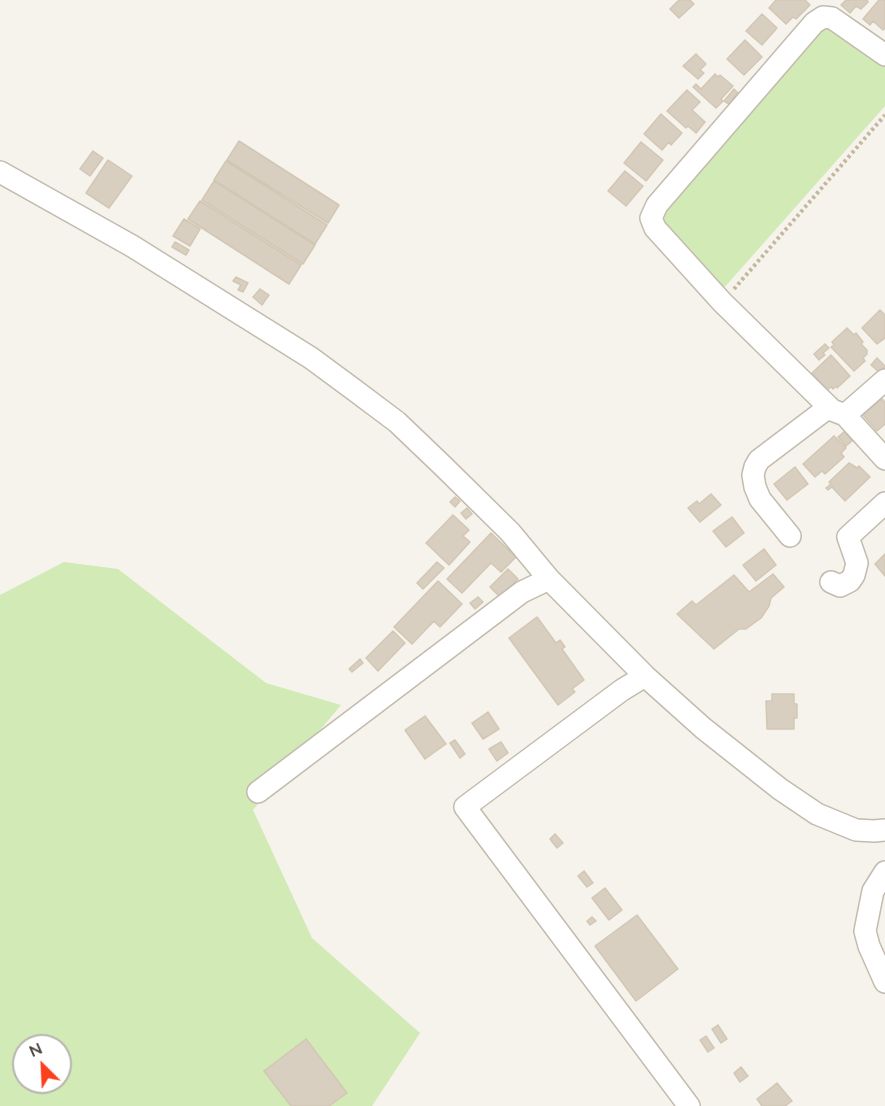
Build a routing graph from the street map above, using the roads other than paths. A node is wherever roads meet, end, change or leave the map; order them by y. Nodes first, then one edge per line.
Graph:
1 (885, 55) edge
2 (0, 172) edge
3 (885, 380) edge
4 (837, 411) junction
5 (885, 459) edge
6 (885, 503) edge
7 (790, 536) dead end
8 (549, 579) junction
9 (831, 582) dead end
10 (645, 676) junction
11 (258, 792) dead end
12 (885, 830) edge
13 (885, 872) edge
14 (885, 982) edge
15 (689, 1106) edge

1 - 4 street
2 - 8 street
3 - 4 street
4 - 5 street
4 - 7 street
6 - 9 street
8 - 10 street
8 - 11 street
10 - 12 street
10 - 15 street
13 - 14 street

